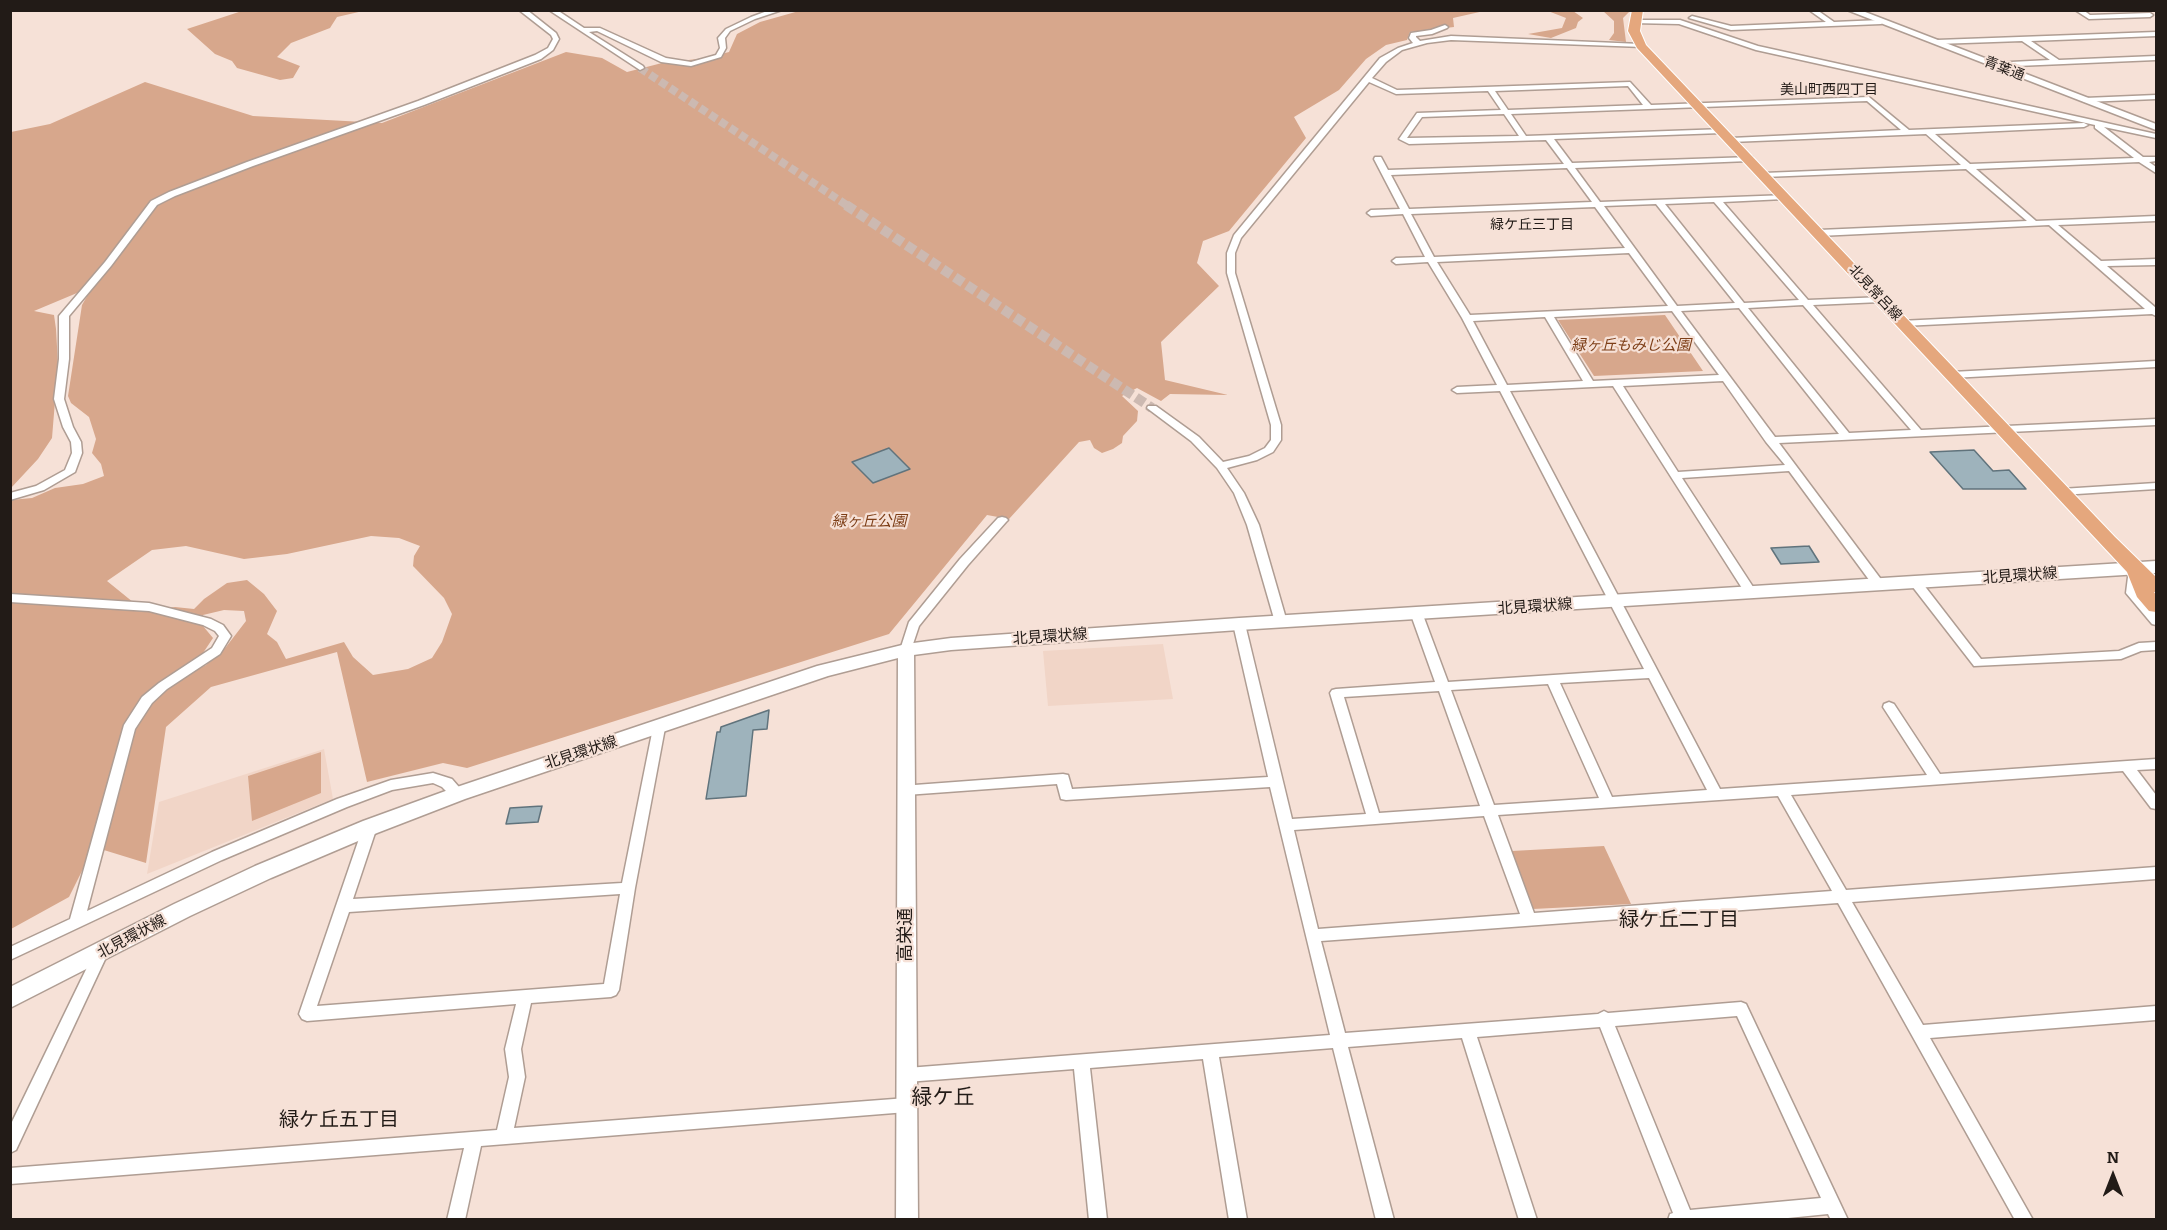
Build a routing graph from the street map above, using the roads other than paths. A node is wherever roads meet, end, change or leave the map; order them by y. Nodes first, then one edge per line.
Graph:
1 (522, 10) edge
2 (552, 10) edge
3 (779, 10) edge
4 (1812, 10) edge
5 (1851, 10) edge
6 (2078, 10) edge
7 (2143, 10) edge
8 (1694, 14) edge
9 (1636, 16) edge
10 (2153, 17) edge
11 (1680, 22) junction
12 (1881, 22) junction
13 (1833, 24) junction
14 (1444, 27) dead end
15 (582, 30) junction
16 (2157, 34) edge
17 (2024, 39) junction
18 (1937, 42) junction
19 (1418, 43) junction
20 (1641, 46) junction
21 (2155, 59) edge
22 (2057, 62) junction
23 (1994, 65) junction
24 (640, 68) tunnel mouth
25 (1367, 78) junction
26 (1490, 89) junction
27 (2157, 97) edge
28 (2085, 100) junction
29 (1698, 106) junction
30 (1649, 107) junction
31 (1505, 112) junction
32 (2097, 124) junction
33 (2157, 127) edge
34 (1908, 132) junction
35 (1928, 132) junction
36 (1727, 135) junction
37 (2157, 136) edge
38 (1548, 137) junction
39 (1524, 138) junction
40 (1378, 159) dead end
41 (1749, 159) junction
42 (2157, 159) edge
43 (2142, 160) junction
44 (1568, 166) junction
45 (1969, 167) junction
46 (2157, 171) edge
47 (1385, 173) junction
48 (1764, 175) junction
49 (1784, 197) junction
50 (1716, 199) junction
51 (1658, 201) junction
52 (1597, 204) junction
53 (1407, 212) junction
54 (1371, 213) dead end
55 (2157, 218) edge
56 (2051, 223) junction
57 (2035, 224) junction
58 (1819, 233) junction
59 (1630, 250) junction
60 (1431, 259) junction
61 (1396, 261) dead end
62 (2157, 262) edge
63 (2100, 264) junction
64 (1881, 299) junction
65 (1805, 303) junction
66 (1741, 305) junction
67 (1675, 309) junction
68 (2156, 312) edge
69 (1548, 315) junction
70 (1467, 318) junction
71 (1903, 323) junction
72 (2157, 364) edge
73 (1952, 375) junction
74 (1724, 378) junction
75 (1616, 383) junction
76 (1590, 384) junction
77 (1503, 388) junction
78 (1457, 390) dead end
79 (1152, 408) tunnel mouth
80 (2157, 422) edge
81 (2002, 429) junction
82 (1917, 431) junction
83 (1845, 435) junction
84 (1770, 440) junction
85 (1221, 466) junction
86 (1792, 468) junction
87 (1676, 475) junction
88 (2157, 486) edge
89 (2061, 492) junction
90 (10, 498) edge
91 (1002, 520) dead end
92 (2157, 567) edge
93 (2135, 568) junction
94 (2157, 580) edge
95 (1916, 583) junction
96 (1879, 585) junction
97 (2157, 586) edge
98 (1751, 593) junction
99 (10, 598) edge
100 (1617, 602) junction
101 (2157, 606) edge
102 (1417, 615) junction
103 (2157, 621) edge
104 (1281, 622) junction
105 (1239, 624) junction
106 (2157, 646) edge
107 (906, 651) junction
108 (1654, 673) junction
109 (1552, 680) junction
110 (1444, 686) junction
111 (1889, 707) dead end
112 (659, 728) junction
113 (2157, 764) edge
114 (2126, 766) junction
115 (1937, 780) junction
116 (1277, 781) junction
117 (906, 790) junction
118 (1783, 792) junction
119 (458, 794) junction
120 (1717, 796) junction
121 (1608, 802) junction
122 (2157, 804) edge
123 (1488, 810) junction
124 (1374, 818) junction
125 (1287, 825) junction
126 (370, 827) junction
127 (2157, 873) edge
128 (628, 888) junction
129 (1844, 898) junction
130 (344, 906) junction
131 (1529, 920) junction
132 (77, 921) junction
133 (1312, 936) junction
134 (101, 953) junction
135 (10, 954) edge
136 (525, 997) junction
137 (10, 999) edge
138 (2157, 1013) edge
139 (1604, 1018) junction
140 (1467, 1030) junction
141 (1919, 1032) junction
142 (1338, 1041) junction
143 (1210, 1052) junction
144 (1081, 1063) junction
145 (907, 1075) junction
146 (907, 1105) junction
147 (504, 1136) junction
148 (474, 1139) junction
149 (10, 1145) edge
150 (10, 1176) edge
151 (1837, 1212) edge
152 (1682, 1219) edge
153 (456, 1220) edge
154 (908, 1220) edge
155 (1098, 1220) edge
156 (1238, 1220) edge
157 (1384, 1220) edge
158 (1528, 1220) edge
159 (2025, 1220) edge

1 - 90 street
2 - 15 street
3 - 15 street
4 - 13 street
5 - 12 street, 青葉通
6 - 10 street
7 - 10 street
8 - 11 street
8 - 13 street
9 - 11 street
9 - 20 main road, 北見常呂線
11 - 32 street
12 - 13 street
12 - 18 street, 青葉通
14 - 19 street
15 - 24 street
16 - 17 street
17 - 18 street
17 - 22 street
18 - 23 street, 青葉通
19 - 20 street
19 - 25 street
20 - 29 main road, 北見常呂線
21 - 22 street
22 - 23 street
23 - 28 street, 青葉通
25 - 26 street
25 - 85 street
26 - 30 street
26 - 31 street
27 - 28 street
28 - 33 street, 青葉通
29 - 30 street
29 - 34 street
29 - 36 main road, 北見常呂線
30 - 31 street
31 - 39 street
31 - 39 street
32 - 35 street
32 - 37 street
32 - 43 street
34 - 35 street
34 - 36 street
35 - 45 street
36 - 38 street
36 - 41 main road, 北見常呂線
38 - 39 street
38 - 44 street
40 - 47 street
41 - 44 street
41 - 48 main road, 北見常呂線
42 - 43 street
43 - 45 street
43 - 46 street
44 - 47 street
44 - 52 street
45 - 48 street
45 - 57 street
47 - 53 street
48 - 49 main road, 北見常呂線
49 - 50 street
49 - 58 main road, 北見常呂線
50 - 51 street
50 - 65 street
51 - 52 street
51 - 66 street
52 - 53 street
52 - 59 street
53 - 54 street
53 - 60 street
55 - 56 street
56 - 57 street
56 - 63 street
57 - 58 street
58 - 64 main road, 北見常呂線
59 - 60 street
59 - 67 street
60 - 61 street
60 - 70 street
62 - 63 street
63 - 68 street
64 - 65 street
64 - 71 main road, 北見常呂線
65 - 66 street
65 - 82 street
66 - 67 street
66 - 83 street
67 - 69 street
67 - 74 street
68 - 71 street
69 - 70 street
69 - 76 street
70 - 77 street
71 - 73 main road, 北見常呂線
72 - 73 street
73 - 81 main road, 北見常呂線
74 - 75 street
74 - 84 street
75 - 76 street
75 - 87 street
76 - 77 street
77 - 78 street
77 - 100 street
79 - 85 street
80 - 81 street
81 - 82 street
81 - 89 main road, 北見常呂線
82 - 83 street
83 - 84 street
84 - 86 street
85 - 104 street
86 - 87 street
86 - 96 street
87 - 98 street
88 - 89 street
89 - 93 main road, 北見常呂線
91 - 107 street
92 - 93 main road, 北見環状線
93 - 94 street
93 - 95 main road, 北見環状線
93 - 97 main road, 北見常呂線
93 - 101 main road, 北見常呂線
93 - 103 street
95 - 96 main road, 北見環状線
95 - 106 street
96 - 98 main road, 北見環状線
98 - 100 main road, 北見環状線
99 - 132 street
100 - 102 main road, 北見環状線
100 - 108 street
102 - 104 main road, 北見環状線
102 - 110 street
104 - 105 main road, 北見環状線
105 - 107 main road, 北見環状線
105 - 116 street
107 - 112 main road, 北見環状線
107 - 117 street, 高栄通
108 - 109 street
108 - 120 street
109 - 110 street
109 - 121 street
110 - 123 street
110 - 124 street
111 - 115 street
112 - 119 main road, 北見環状線
112 - 128 street
113 - 114 street
114 - 115 street
114 - 122 street
115 - 118 street
116 - 117 street
116 - 125 street
117 - 145 street, 高栄通
118 - 120 street
118 - 129 street
119 - 126 main road, 北見環状線
119 - 132 street
120 - 121 street
121 - 123 street
123 - 124 street
123 - 131 street
124 - 125 street
125 - 133 street
126 - 130 street
126 - 134 main road, 北見環状線
127 - 129 street
128 - 130 street
128 - 136 street
129 - 131 street
129 - 141 street
130 - 136 street
131 - 133 street
132 - 135 street
133 - 142 street
134 - 137 main road, 北見環状線
134 - 149 street
136 - 147 street
138 - 141 street
139 - 140 street
139 - 151 street
139 - 152 street
140 - 142 street
140 - 158 street
141 - 159 street
142 - 143 street
142 - 157 street
143 - 144 street
143 - 156 street
144 - 145 street
144 - 155 street
145 - 146 street, 高栄通
146 - 147 street
146 - 154 street, 高栄通
147 - 148 street
148 - 150 street
148 - 153 street
151 - 152 street

